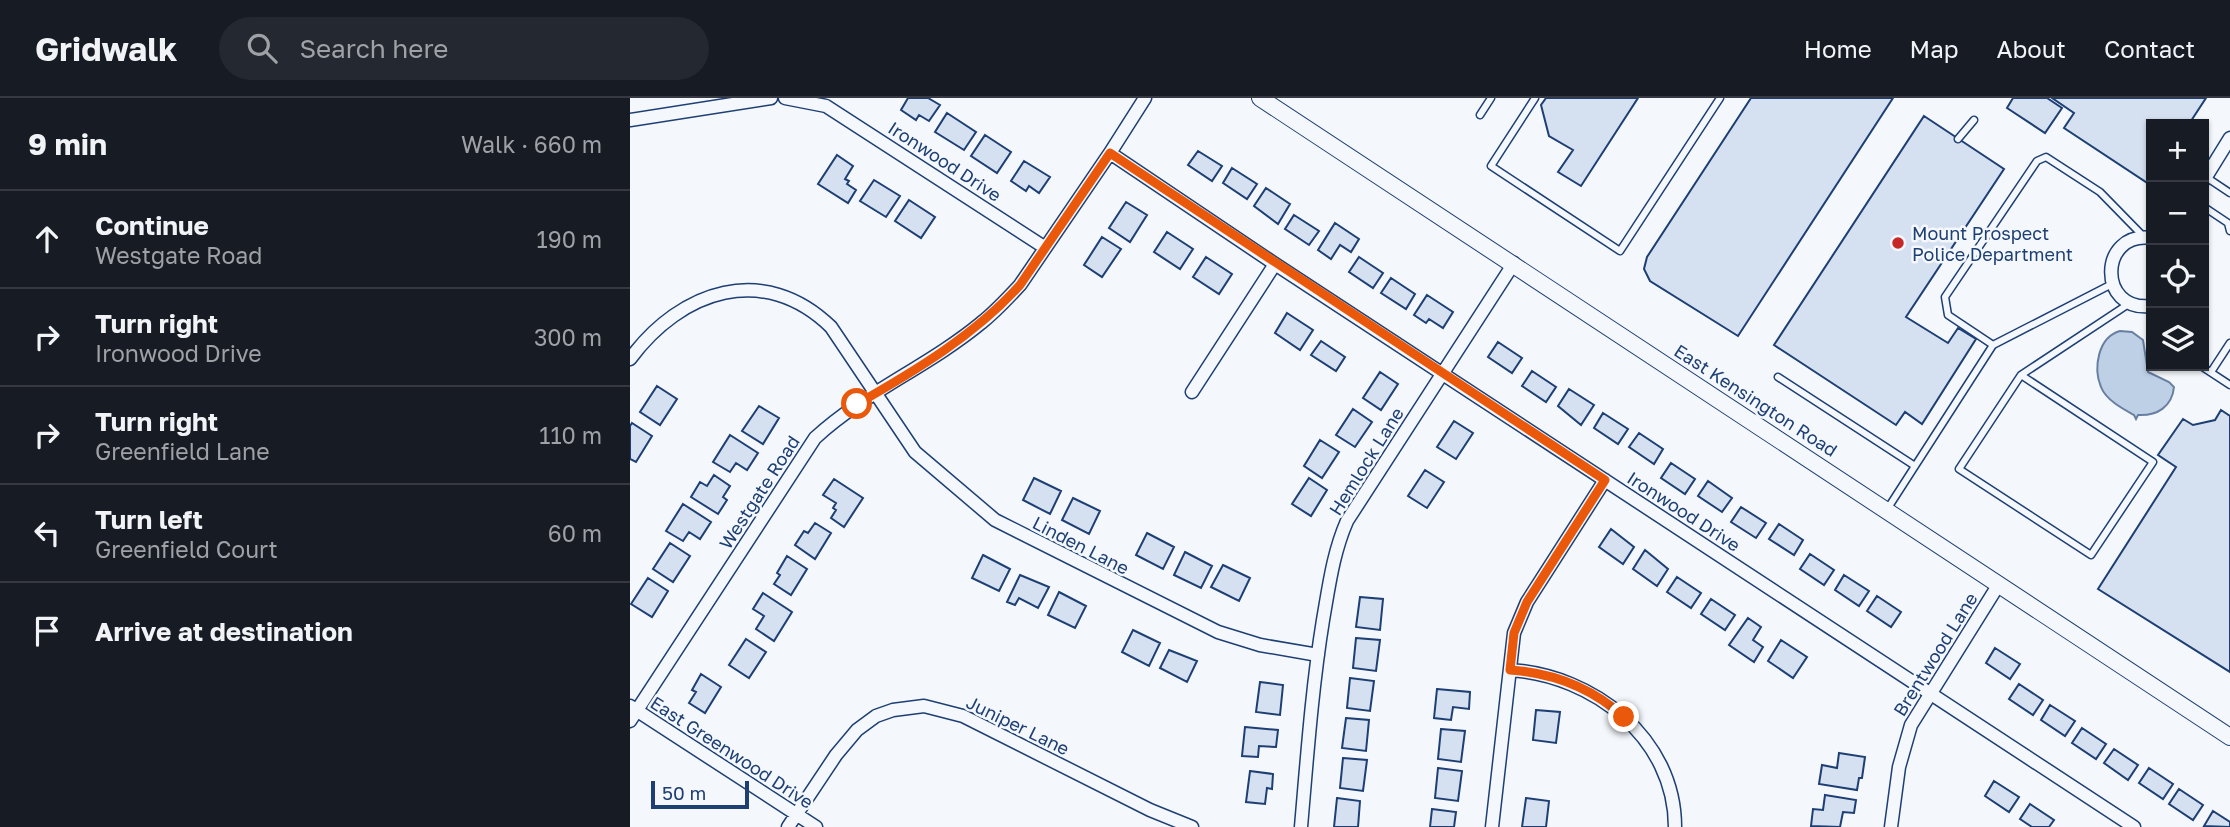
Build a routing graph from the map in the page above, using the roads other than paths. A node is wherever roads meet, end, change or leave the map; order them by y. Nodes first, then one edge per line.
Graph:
1 (667, 98) edge
2 (771, 98) edge
3 (785, 98) edge
4 (1145, 98) edge
5 (1260, 98) edge
6 (1491, 98) edge
7 (1535, 98) edge
8 (1720, 98) edge
9 (669, 113) junction
10 (1480, 115) dead end
11 (630, 120) edge
12 (1975, 120) dead end
13 (2230, 138) edge
14 (1958, 139) dead end
15 (1110, 153) junction
16 (2209, 172) edge
17 (2209, 181) edge
18 (2230, 193) edge
19 (2209, 210) edge
20 (2230, 231) edge
21 (2146, 235) edge
22 (2146, 237) edge
23 (1044, 247) junction
24 (1514, 263) junction
25 (1275, 264) junction
26 (2112, 284) junction
27 (2130, 303) junction
28 (2146, 306) edge
29 (2230, 343) edge
30 (1993, 345) junction
31 (630, 359) edge
32 (2211, 372) joint
33 (1442, 373) junction
34 (2021, 375) junction
35 (1778, 377) dead end
36 (2230, 385) edge
37 (1192, 392) dead end
38 (875, 394) junction
39 (1915, 467) junction
40 (1605, 480) junction
41 (1887, 510) junction
42 (1999, 584) junction
43 (1318, 655) junction
44 (1510, 670) junction
45 (1931, 692) junction
46 (632, 713) edge
47 (2230, 737) edge
48 (796, 814) junction
49 (788, 827) edge
50 (816, 827) edge
51 (1192, 827) edge
52 (1301, 827) edge
53 (1492, 827) edge
54 (1675, 827) edge
55 (1891, 827) edge
56 (2134, 827) edge

1 - 9 street
2 - 9 street
3 - 23 street, Ironwood Drive
4 - 15 street, Westgate Road
5 - 24 main road, East Kensington Road
6 - 10 lane
7 - 8 lane
9 - 11 street
12 - 14 lane
13 - 16 street
15 - 23 street, Westgate Road
15 - 25 street, Ironwood Drive
17 - 18 lane
19 - 20 lane
21 - 30 lane
22 - 26 street
23 - 38 street, Westgate Road
24 - 33 street, Hemlock Lane
24 - 41 main road, East Kensington Road
25 - 33 street, Ironwood Drive
25 - 37 street
26 - 27 street
26 - 30 lane
27 - 28 street
27 - 34 lane
29 - 32 lane
30 - 39 lane
31 - 38 street, Linden Lane
32 - 36 lane
33 - 40 street, Ironwood Drive
33 - 43 street, Hemlock Lane
34 - 34 lane
35 - 39 lane
38 - 43 street, Linden Lane
38 - 46 street, Westgate Road
39 - 41 lane
40 - 44 street
40 - 45 street, Ironwood Drive
41 - 42 main road, East Kensington Road
42 - 45 street, Brentwood Lane
42 - 47 main road, East Kensington Road
43 - 52 street, Hemlock Lane
44 - 53 street
44 - 54 street
45 - 55 street, Brentwood Lane
45 - 56 street, Ironwood Drive
46 - 48 street, East Greenwood Drive
48 - 49 street, Juniper Lane
48 - 50 street, East Greenwood Drive
48 - 51 street, Juniper Lane

